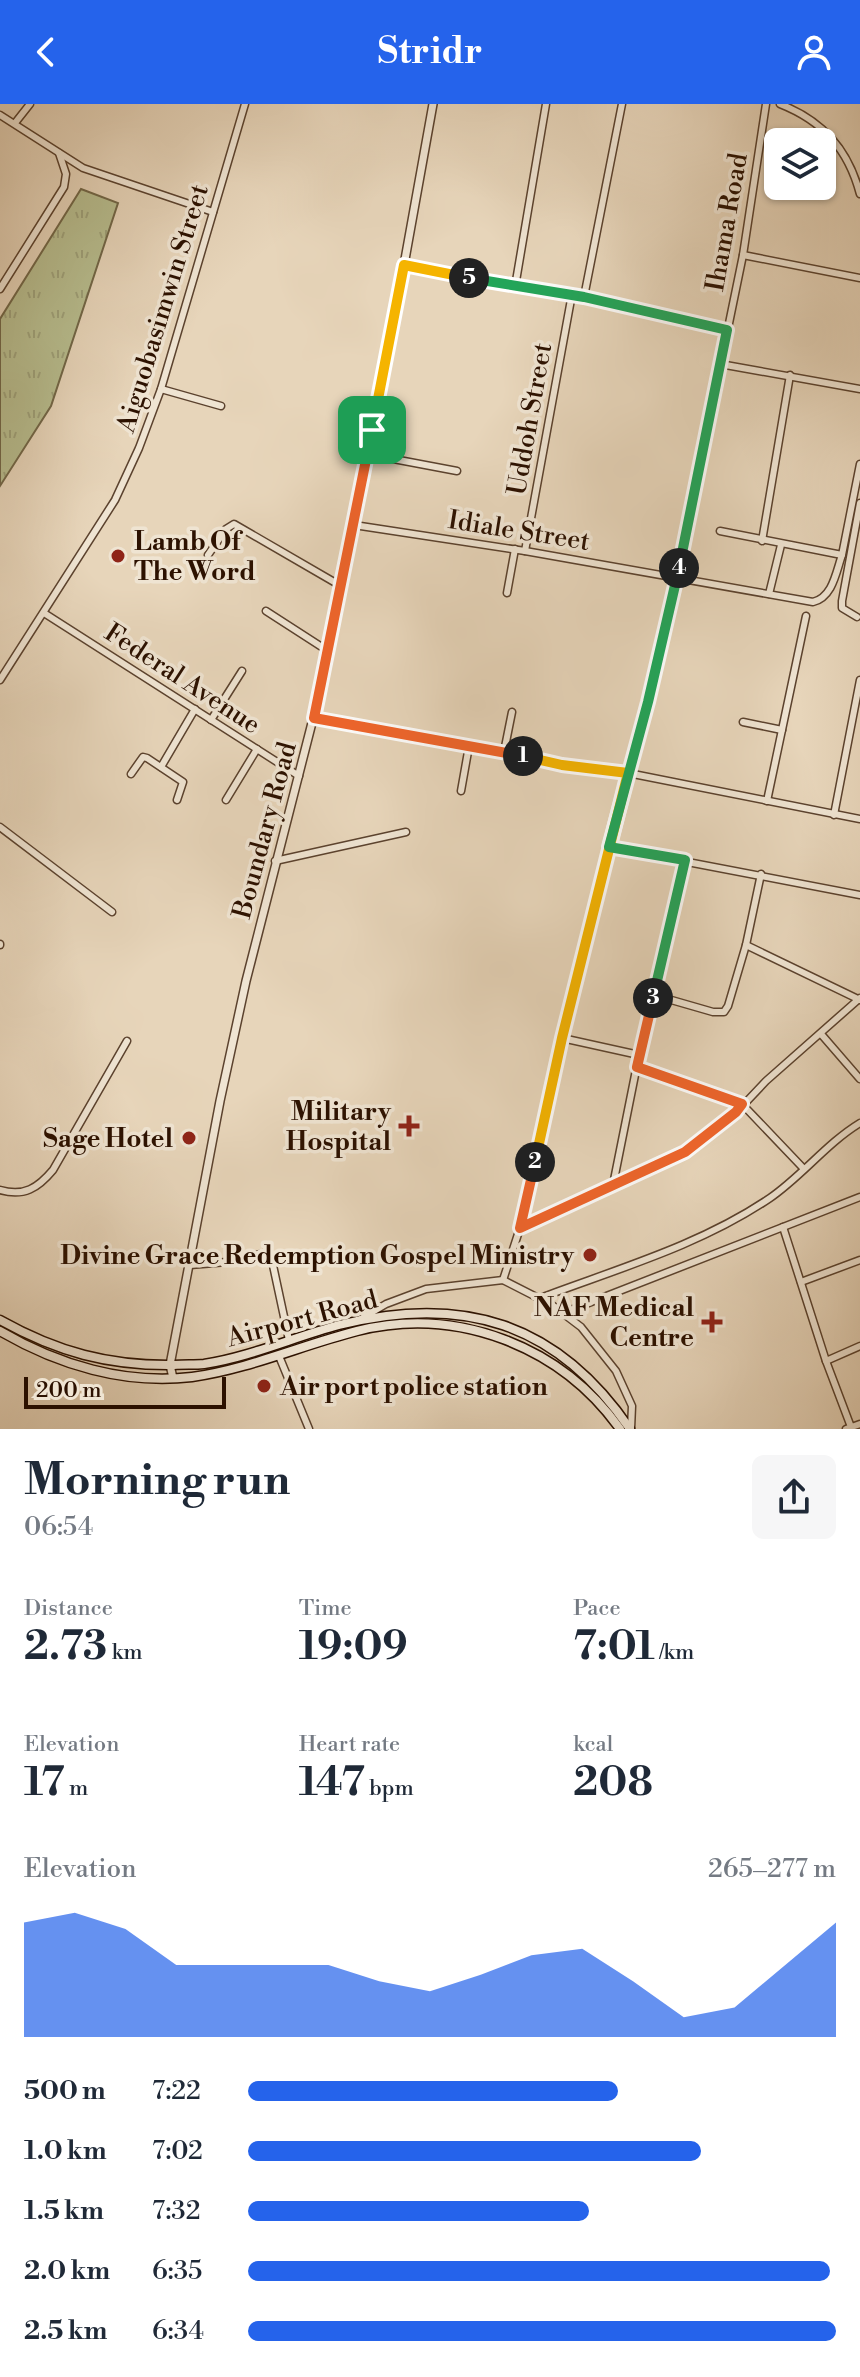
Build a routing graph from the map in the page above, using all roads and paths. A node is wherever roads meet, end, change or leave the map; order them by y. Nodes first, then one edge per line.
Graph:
1 (30, 104) edge
2 (245, 104) edge
3 (433, 104) edge
4 (546, 104) edge
5 (622, 104) edge
6 (766, 104) edge
7 (780, 104) edge
8 (0, 115) edge
9 (15, 123) junction
10 (59, 153) junction
11 (83, 168) junction
12 (66, 174) junction
13 (860, 194) edge
14 (213, 212) junction
15 (743, 255) junction
16 (404, 265) junction
17 (860, 278) edge
18 (515, 287) junction
19 (0, 289) edge
20 (572, 294) junction
21 (584, 297) junction
22 (727, 330) junction
23 (720, 364) junction
24 (790, 375) junction
25 (161, 389) junction
26 (860, 389) edge
27 (221, 406) dead end
28 (367, 454) junction
29 (860, 464) edge
30 (457, 471) dead end
31 (860, 503) edge
32 (354, 525) junction
33 (720, 531) dead end
34 (762, 541) junction
35 (781, 545) junction
36 (515, 549) junction
37 (525, 551) junction
38 (208, 555) dead end
39 (842, 555) junction
40 (677, 577) junction
41 (341, 586) junction
42 (507, 593) dead end
43 (769, 594) junction
44 (266, 611) dead end
45 (44, 613) junction
46 (806, 616) dead end
47 (857, 617) dead end
48 (328, 651) junction
49 (242, 671) dead end
50 (0, 680) edge
51 (860, 680) edge
52 (195, 709) junction
53 (512, 712) dead end
54 (314, 718) junction
55 (211, 720) junction
56 (743, 722) dead end
57 (782, 730) junction
58 (469, 746) junction
59 (257, 749) junction
60 (504, 752) junction
61 (161, 767) junction
62 (628, 773) junction
63 (131, 774) dead end
64 (299, 776) junction
65 (461, 791) dead end
66 (177, 800) dead end
67 (226, 800) dead end
68 (767, 801) junction
69 (834, 815) junction
70 (860, 819) edge
71 (0, 827) edge
72 (406, 832) dead end
73 (609, 847) junction
74 (685, 860) junction
75 (275, 861) junction
76 (761, 874) junction
77 (860, 895) edge
78 (112, 912) dead end
79 (746, 945) junction
80 (654, 995) junction
81 (859, 999) edge
82 (821, 1034) junction
83 (562, 1038) junction
84 (127, 1041) dead end
85 (639, 1055) junction
86 (637, 1067) junction
87 (860, 1079) edge
88 (742, 1104) junction
89 (860, 1123) edge
90 (804, 1169) junction
91 (613, 1185) junction
92 (0, 1190) edge
93 (860, 1197) edge
94 (783, 1227) junction
95 (520, 1228) junction
96 (860, 1260) edge
97 (190, 1265) junction
98 (503, 1280) junction
99 (801, 1282) junction
100 (540, 1298) junction
101 (563, 1313) junction
102 (0, 1320) edge
103 (357, 1326) junction
104 (0, 1331) edge
105 (289, 1340) junction
106 (860, 1346) edge
107 (279, 1356) junction
108 (826, 1361) junction
109 (170, 1365) junction
110 (173, 1378) junction
111 (860, 1424) edge
112 (849, 1428) edge
113 (309, 1429) edge
114 (620, 1429) edge
115 (630, 1429) edge

1 - 9 street
2 - 14 street, Aiguobasimwin Street
3 - 16 street, Boundary Road
4 - 18 street
5 - 21 street
6 - 15 street, Ihama Road
7 - 13 street
8 - 9 street
9 - 10 street
10 - 11 street
10 - 12 street
11 - 12 street
11 - 14 street
12 - 19 street
14 - 25 street, Aiguobasimwin Street
15 - 17 street
15 - 22 street, Ihama Road
16 - 18 street
16 - 28 street, Boundary Road
18 - 20 street
20 - 21 street
20 - 37 street, Uddoh Street
21 - 22 street
22 - 23 street, Ihama Road
23 - 24 street
23 - 40 street, Ihama Road
24 - 26 street
24 - 34 street
25 - 27 street
25 - 45 street, Aiguobasimwin Street
28 - 30 street
28 - 32 street, Boundary Road
29 - 39 street
31 - 47 street
32 - 36 street, Idiale Street
32 - 41 street, Boundary Road
33 - 34 street
34 - 35 street
35 - 39 street
35 - 43 street
36 - 37 street, Idiale Street
36 - 42 street
37 - 40 street, Idiale Street
38 - 41 street
39 - 43 street, Idiale Street
40 - 43 street, Idiale Street
40 - 62 street, Ihama Road
41 - 48 street, Boundary Road
44 - 48 street
45 - 50 street, Aiguobasimwin Street
45 - 52 street, Federal Avenue
46 - 57 street
48 - 54 street, Boundary Road
49 - 55 street
51 - 69 street
52 - 55 street, Federal Avenue
52 - 61 street
53 - 60 street
54 - 58 street
54 - 64 street, Boundary Road
55 - 59 street, Federal Avenue
56 - 57 street
57 - 68 street
58 - 60 street
58 - 65 street
59 - 64 street, Federal Avenue
59 - 67 street
60 - 62 street
61 - 63 street
61 - 66 street
62 - 68 street
62 - 73 street, Ihama Road
64 - 75 street, Boundary Road
68 - 69 street
69 - 70 street
71 - 78 street
72 - 75 street
73 - 74 street
73 - 83 street, Ihama Road
74 - 76 street
74 - 80 street
75 - 97 street, Boundary Road
76 - 77 street
76 - 79 street
79 - 80 street
79 - 81 street
80 - 85 street
81 - 82 street
82 - 87 street
82 - 88 street
83 - 85 street
83 - 95 street, Ihama Road
84 - 92 street
85 - 86 street
86 - 88 street
86 - 91 street
88 - 90 street
88 - 91 street
89 - 90 street
90 - 100 street
91 - 95 street
93 - 94 street
94 - 99 street
94 - 101 street
95 - 98 street, Ihama Road
96 - 99 street
97 - 105 street
97 - 109 street, Boundary Road
98 - 100 street
98 - 103 street
99 - 108 street
100 - 101 street
101 - 115 street
102 - 109 main road, Airport Road
103 - 105 main road, Airport Road
103 - 107 main road, Airport Road
103 - 114 main road, Airport Road
103 - 115 main road, Airport Road
104 - 110 main road, Airport Road
105 - 109 main road, Airport Road
106 - 108 street
107 - 110 main road, Airport Road
107 - 113 street
108 - 112 street
109 - 110 street, Boundary Road
111 - 112 street

